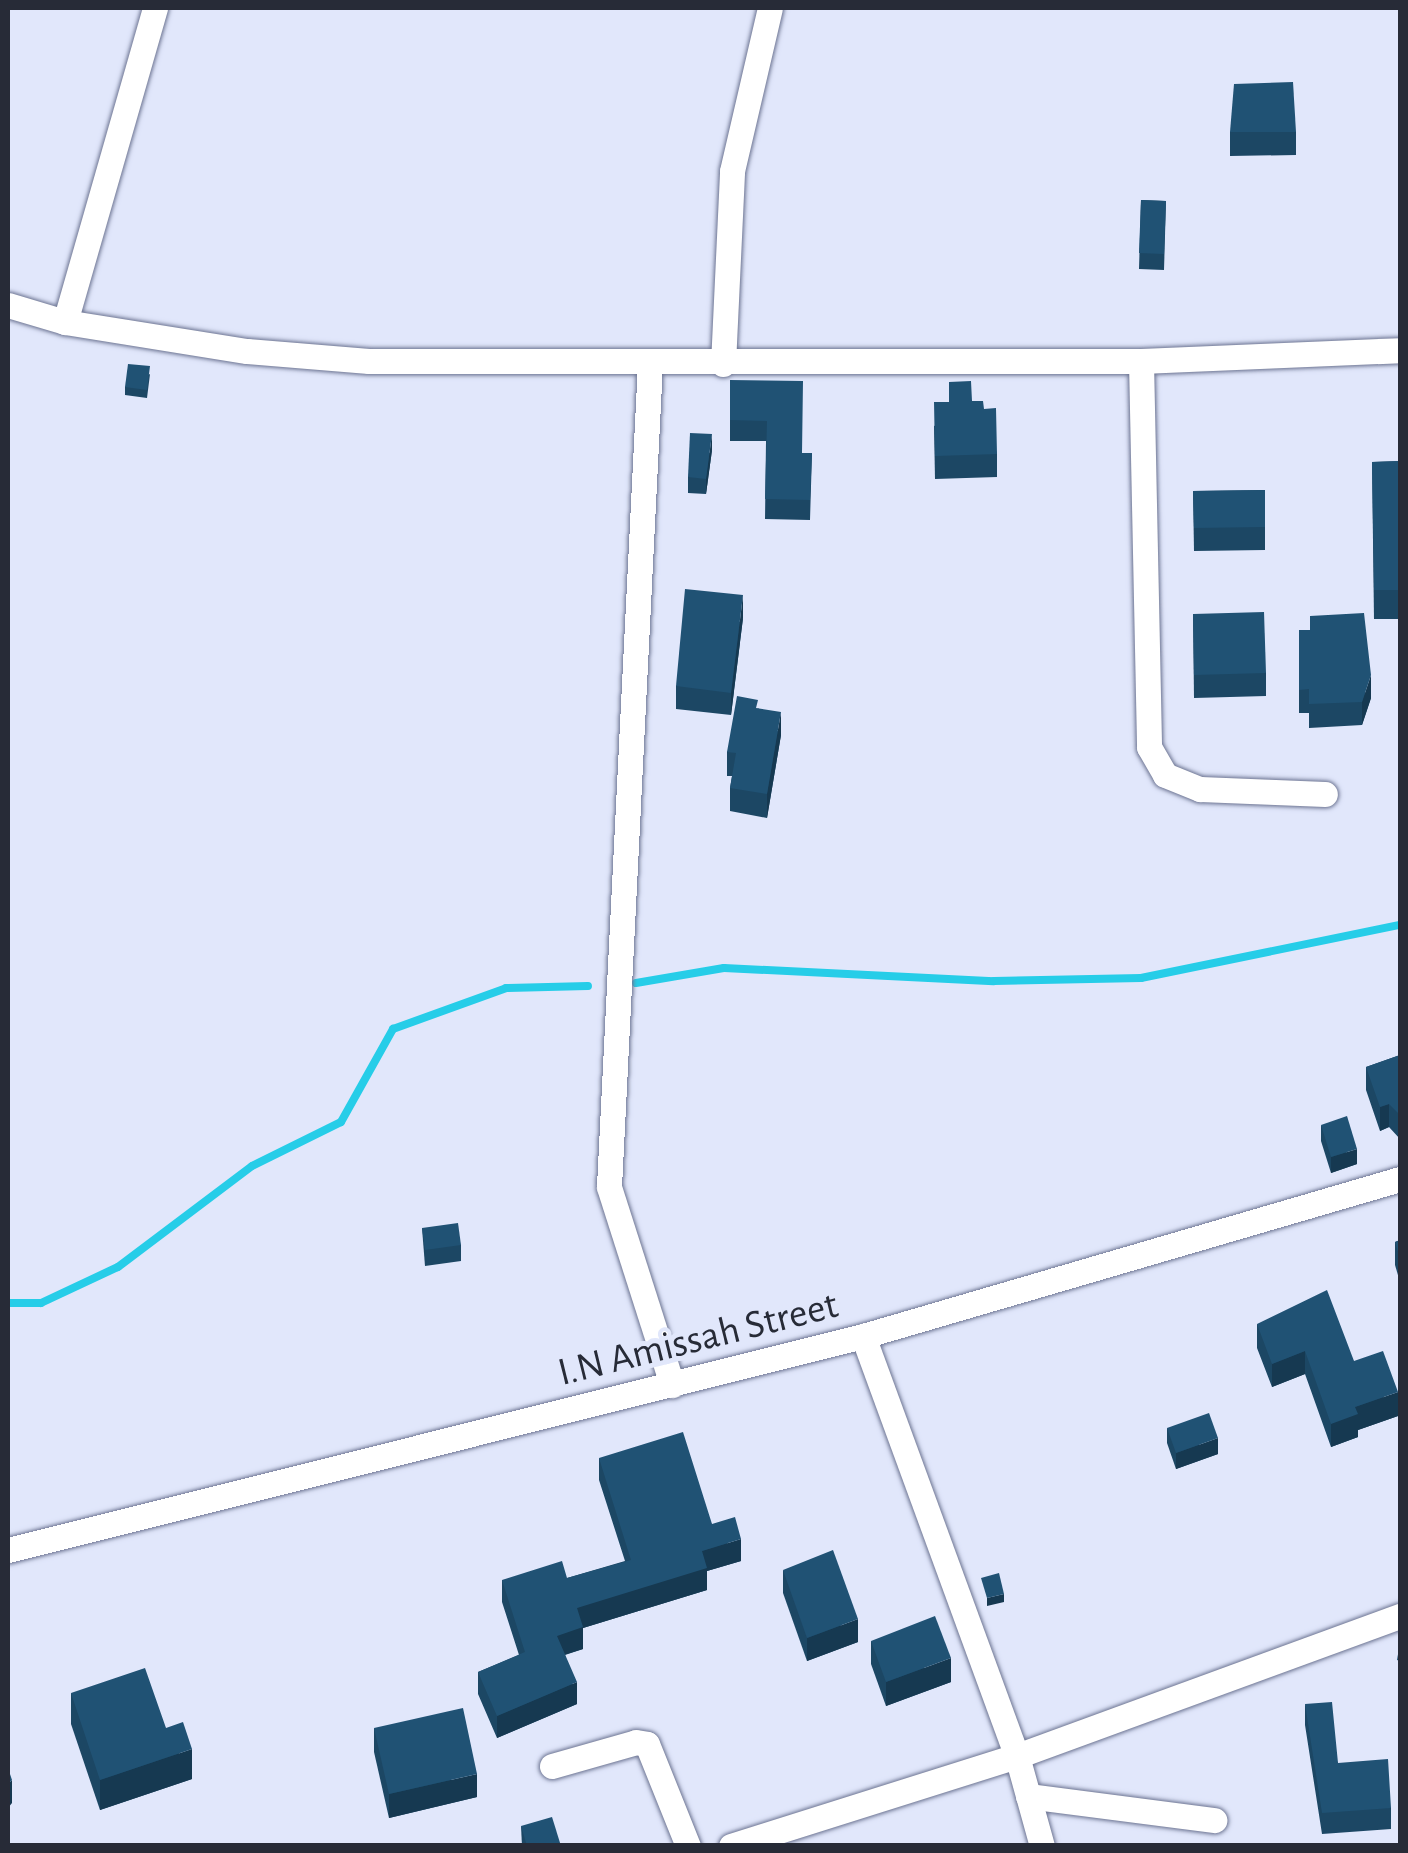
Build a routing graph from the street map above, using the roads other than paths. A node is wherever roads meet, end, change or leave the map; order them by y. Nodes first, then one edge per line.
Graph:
1 (155, 8) edge
2 (770, 8) edge
3 (8, 305) edge
4 (65, 322) junction
5 (1400, 350) edge
6 (1141, 361) junction
7 (650, 363) junction
8 (723, 364) junction
9 (1325, 794) dead end
10 (1400, 1179) edge
11 (864, 1336) junction
12 (672, 1385) junction
13 (8, 1550) edge
14 (1400, 1616) edge
15 (1017, 1756) junction
16 (552, 1766) dead end
17 (1028, 1796) junction
18 (1214, 1820) dead end
19 (688, 1846) edge
20 (731, 1846) edge
21 (1042, 1846) edge

1 - 4 street
2 - 8 street
3 - 4 street
4 - 7 street
5 - 6 street
6 - 8 street
6 - 9 street
7 - 8 street
7 - 12 street
10 - 11 street, I.N Amissah Street
11 - 12 street, I.N Amissah Street
11 - 15 street
12 - 13 street, I.N Amissah Street
14 - 15 street
15 - 17 street
15 - 20 street
16 - 19 street
17 - 18 street
17 - 21 street

